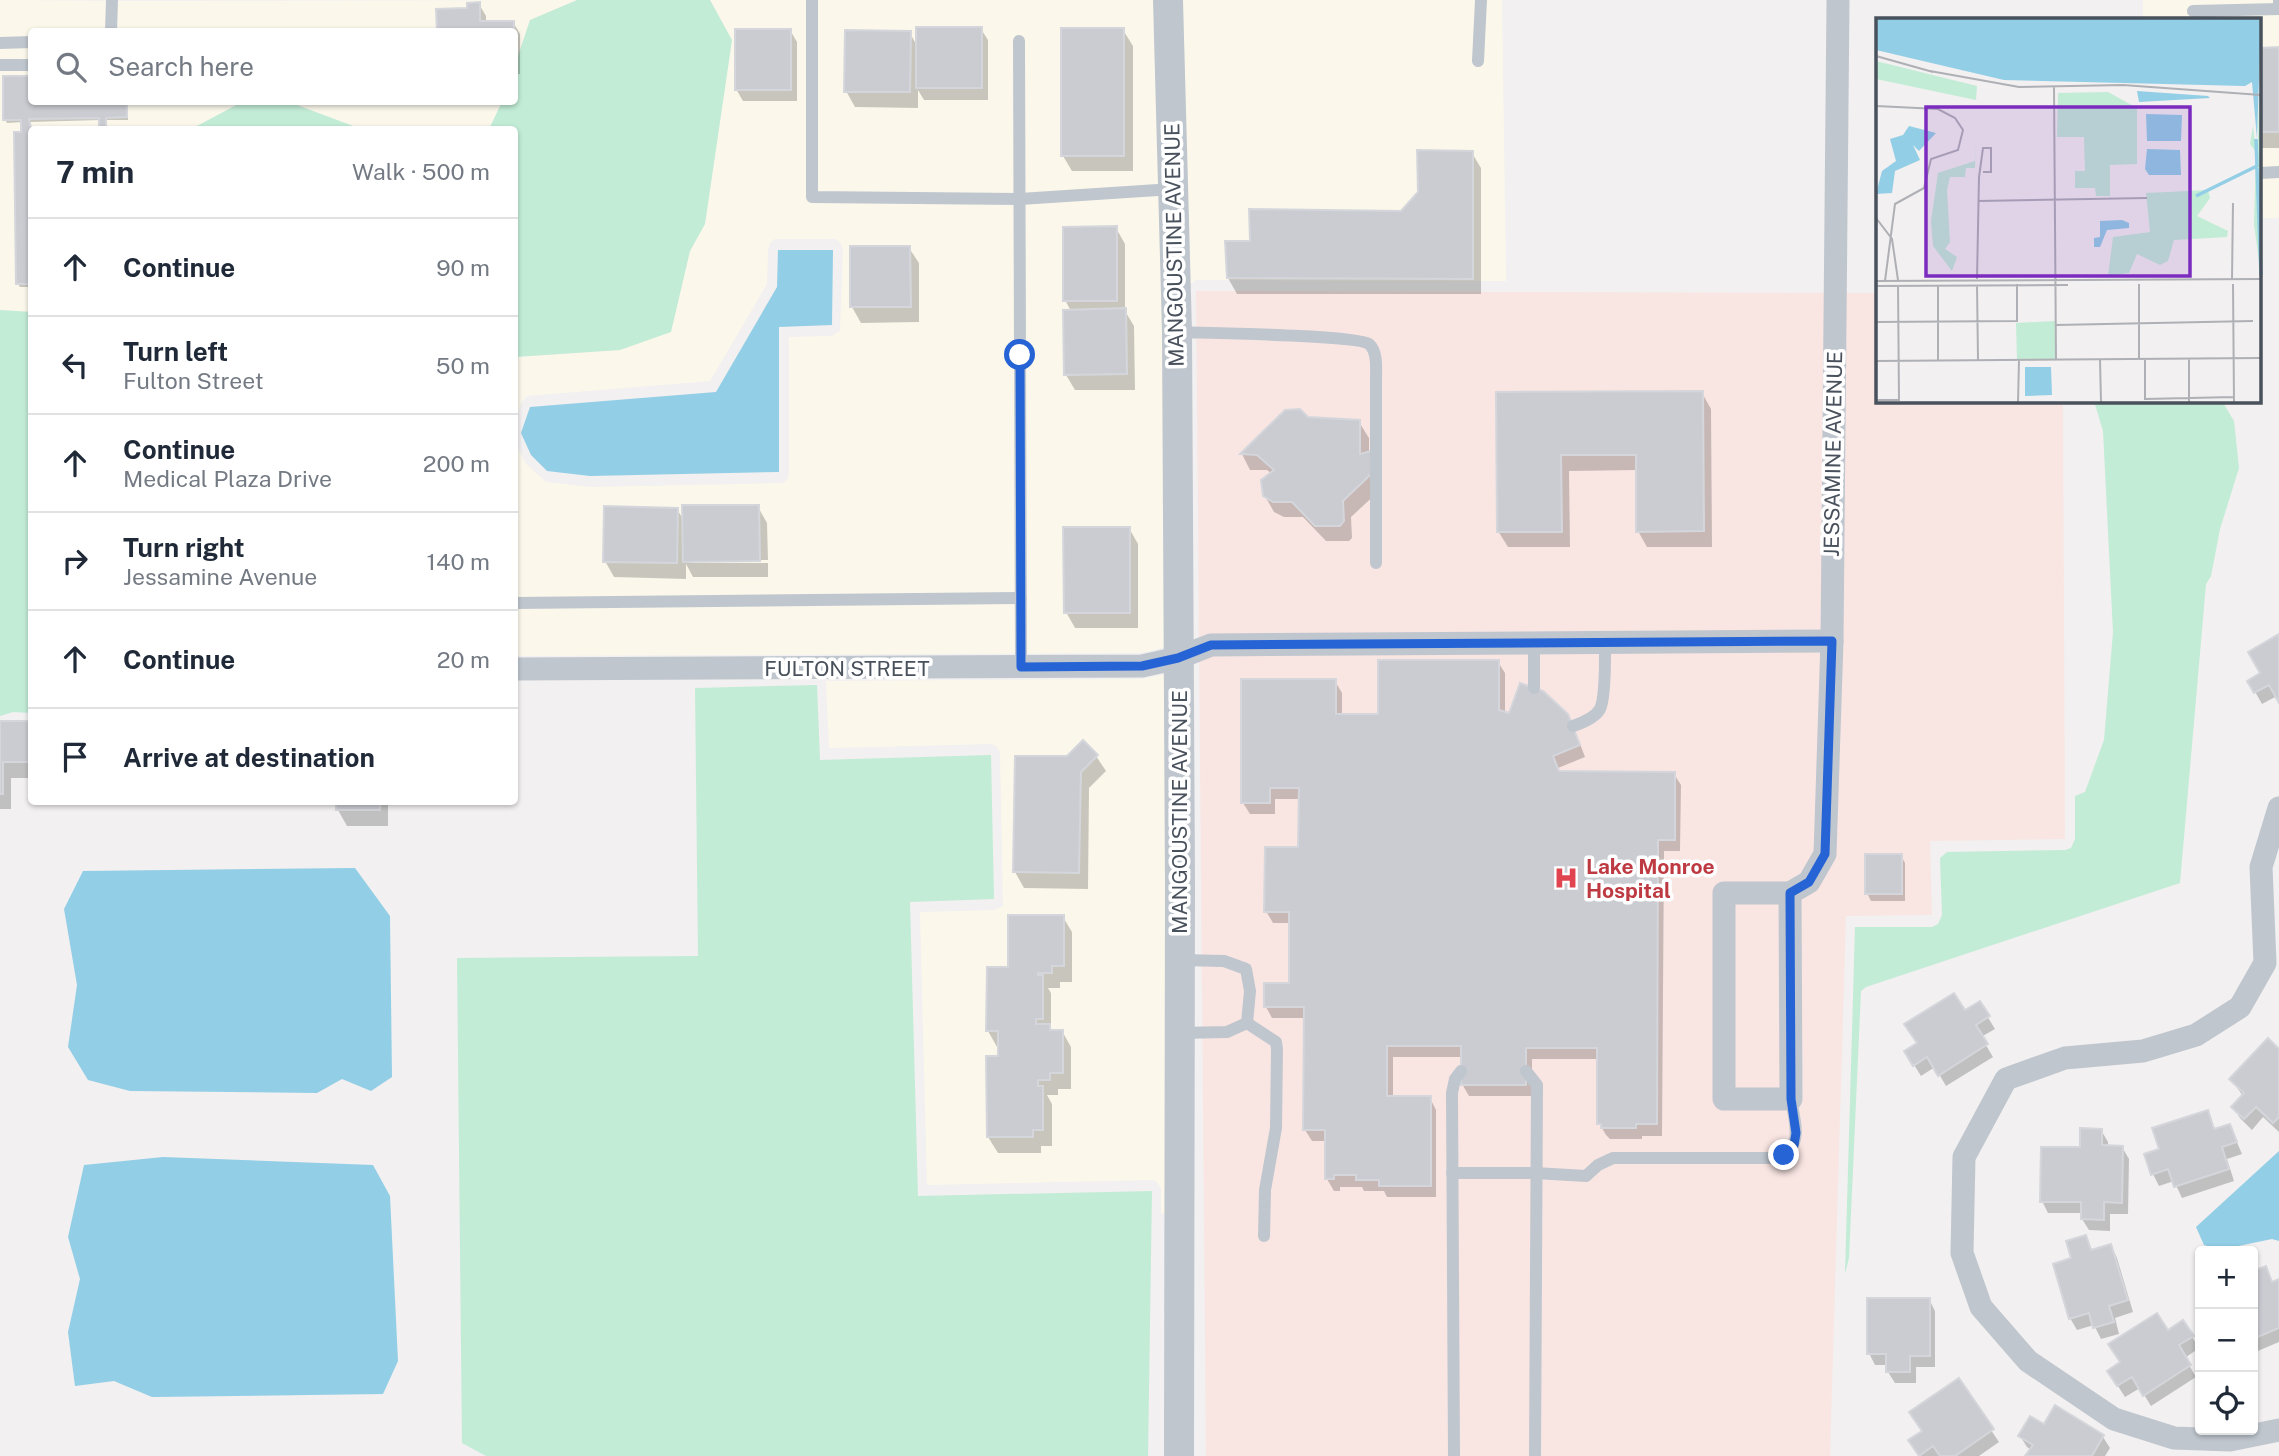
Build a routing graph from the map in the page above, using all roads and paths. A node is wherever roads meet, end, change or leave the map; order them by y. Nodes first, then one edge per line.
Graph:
1 (112, 0) edge
2 (812, 0) edge
3 (1168, 0) edge
4 (1481, 0) edge
5 (1838, 0) edge
6 (2279, 0) edge
7 (2279, 9) edge
8 (2193, 10) edge
9 (111, 28) edge
10 (1019, 41) dead end
11 (28, 42) edge
12 (0, 43) edge
13 (1478, 61) dead end
14 (0, 65) edge
15 (28, 65) edge
16 (1173, 189) junction
17 (1020, 199) junction
18 (1177, 332) junction
19 (1376, 563) dead end
20 (1021, 598) junction
21 (518, 603) edge
22 (1832, 641) junction
23 (1605, 642) junction
24 (1534, 643) junction
25 (1178, 658) junction
26 (1021, 667) junction
27 (518, 669) edge
28 (1534, 688) dead end
29 (1573, 726) dead end
30 (2279, 808) edge
31 (1790, 893) junction
32 (1180, 960) junction
33 (1247, 1023) junction
34 (1180, 1033) junction
35 (1461, 1071) dead end
36 (1527, 1071) dead end
37 (1791, 1099) junction
38 (1452, 1173) junction
39 (1535, 1173) junction
40 (1264, 1236) dead end
41 (2279, 1430) edge
42 (1179, 1456) edge
43 (1454, 1456) edge
44 (1535, 1456) edge

1 - 9 lane
2 - 17 lane
3 - 16 street, MANGOUSTINE AVENUE
4 - 13 lane
5 - 22 street, JESSAMINE AVENUE
6 - 7 lane
7 - 8 lane
10 - 17 lane
11 - 12 lane
14 - 15 lane
16 - 17 lane
16 - 18 street, MANGOUSTINE AVENUE
17 - 20 lane
18 - 19 lane
18 - 25 street, MANGOUSTINE AVENUE
20 - 21 lane
20 - 26 lane
22 - 23 street, FULTON STREET
22 - 31 street, JESSAMINE AVENUE
23 - 24 street, FULTON STREET
23 - 29 lane
24 - 25 street, FULTON STREET
24 - 28 lane
25 - 26 street, FULTON STREET
25 - 32 street, MANGOUSTINE AVENUE
26 - 27 street, FULTON STREET
30 - 41 street
31 - 37 street
31 - 37 street
32 - 33 lane
32 - 34 street, MANGOUSTINE AVENUE
33 - 34 lane
33 - 40 lane
34 - 42 street, MANGOUSTINE AVENUE
35 - 38 lane
36 - 39 lane
37 - 39 lane
38 - 39 lane
38 - 43 lane
39 - 44 lane

